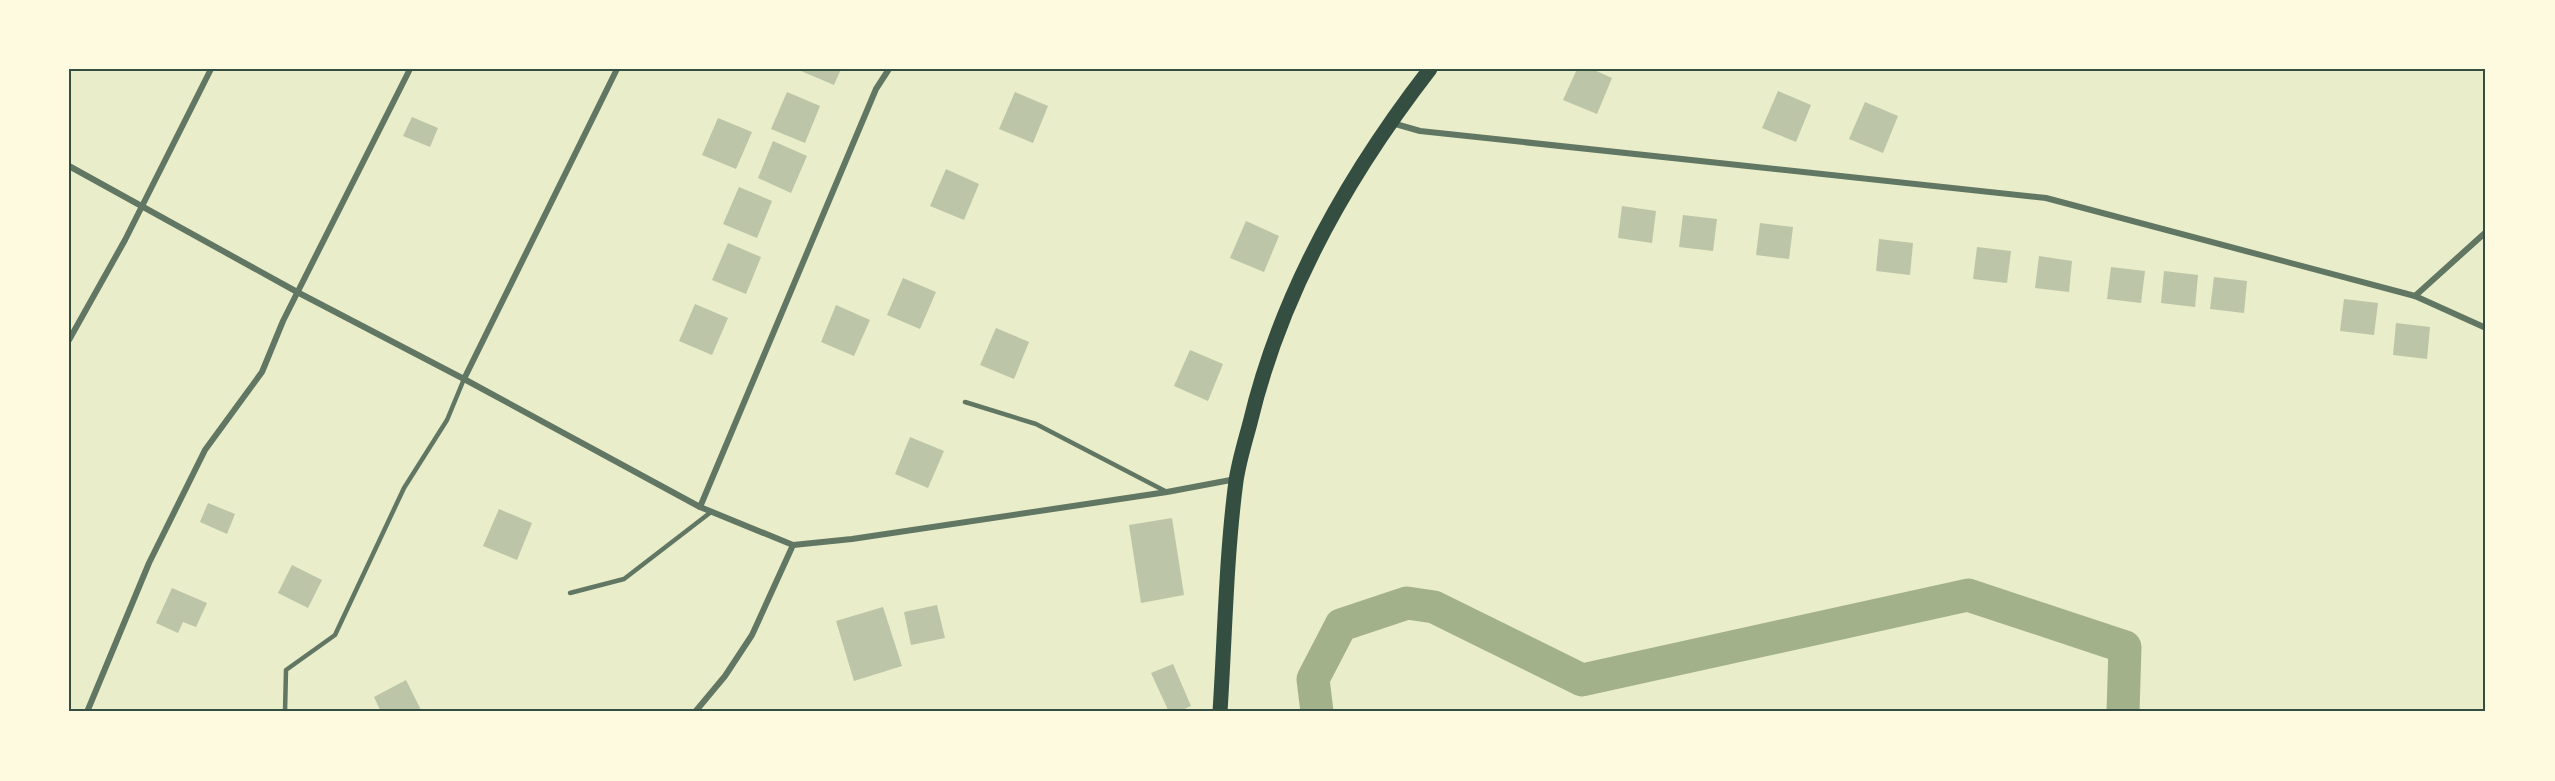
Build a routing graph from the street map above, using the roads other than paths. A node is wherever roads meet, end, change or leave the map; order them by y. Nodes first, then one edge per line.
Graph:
1 (211, 69) edge
2 (410, 69) edge
3 (617, 69) edge
4 (889, 69) edge
5 (1430, 69) edge
6 (1390, 122) junction
7 (69, 166) edge
8 (141, 206) junction
9 (2486, 232) edge
10 (298, 293) junction
11 (2415, 296) junction
12 (2486, 328) edge
13 (69, 340) edge
14 (464, 379) junction
15 (965, 402) dead end
16 (1236, 479) junction
17 (1167, 492) junction
18 (700, 507) junction
19 (711, 512) junction
20 (793, 545) junction
21 (570, 593) dead end
22 (87, 712) edge
23 (285, 712) edge
24 (695, 712) edge
25 (1220, 712) edge

1 - 8 street
2 - 10 street
3 - 14 street
4 - 18 street
5 - 6 main road
6 - 11 street
6 - 16 main road
7 - 8 street
8 - 10 street
8 - 13 street
9 - 11 street
10 - 14 street
10 - 22 street
11 - 12 street
14 - 18 street
14 - 23 lane
15 - 17 lane
16 - 17 street
16 - 25 main road
17 - 20 street
18 - 19 street
19 - 20 street
19 - 21 lane
20 - 24 street

